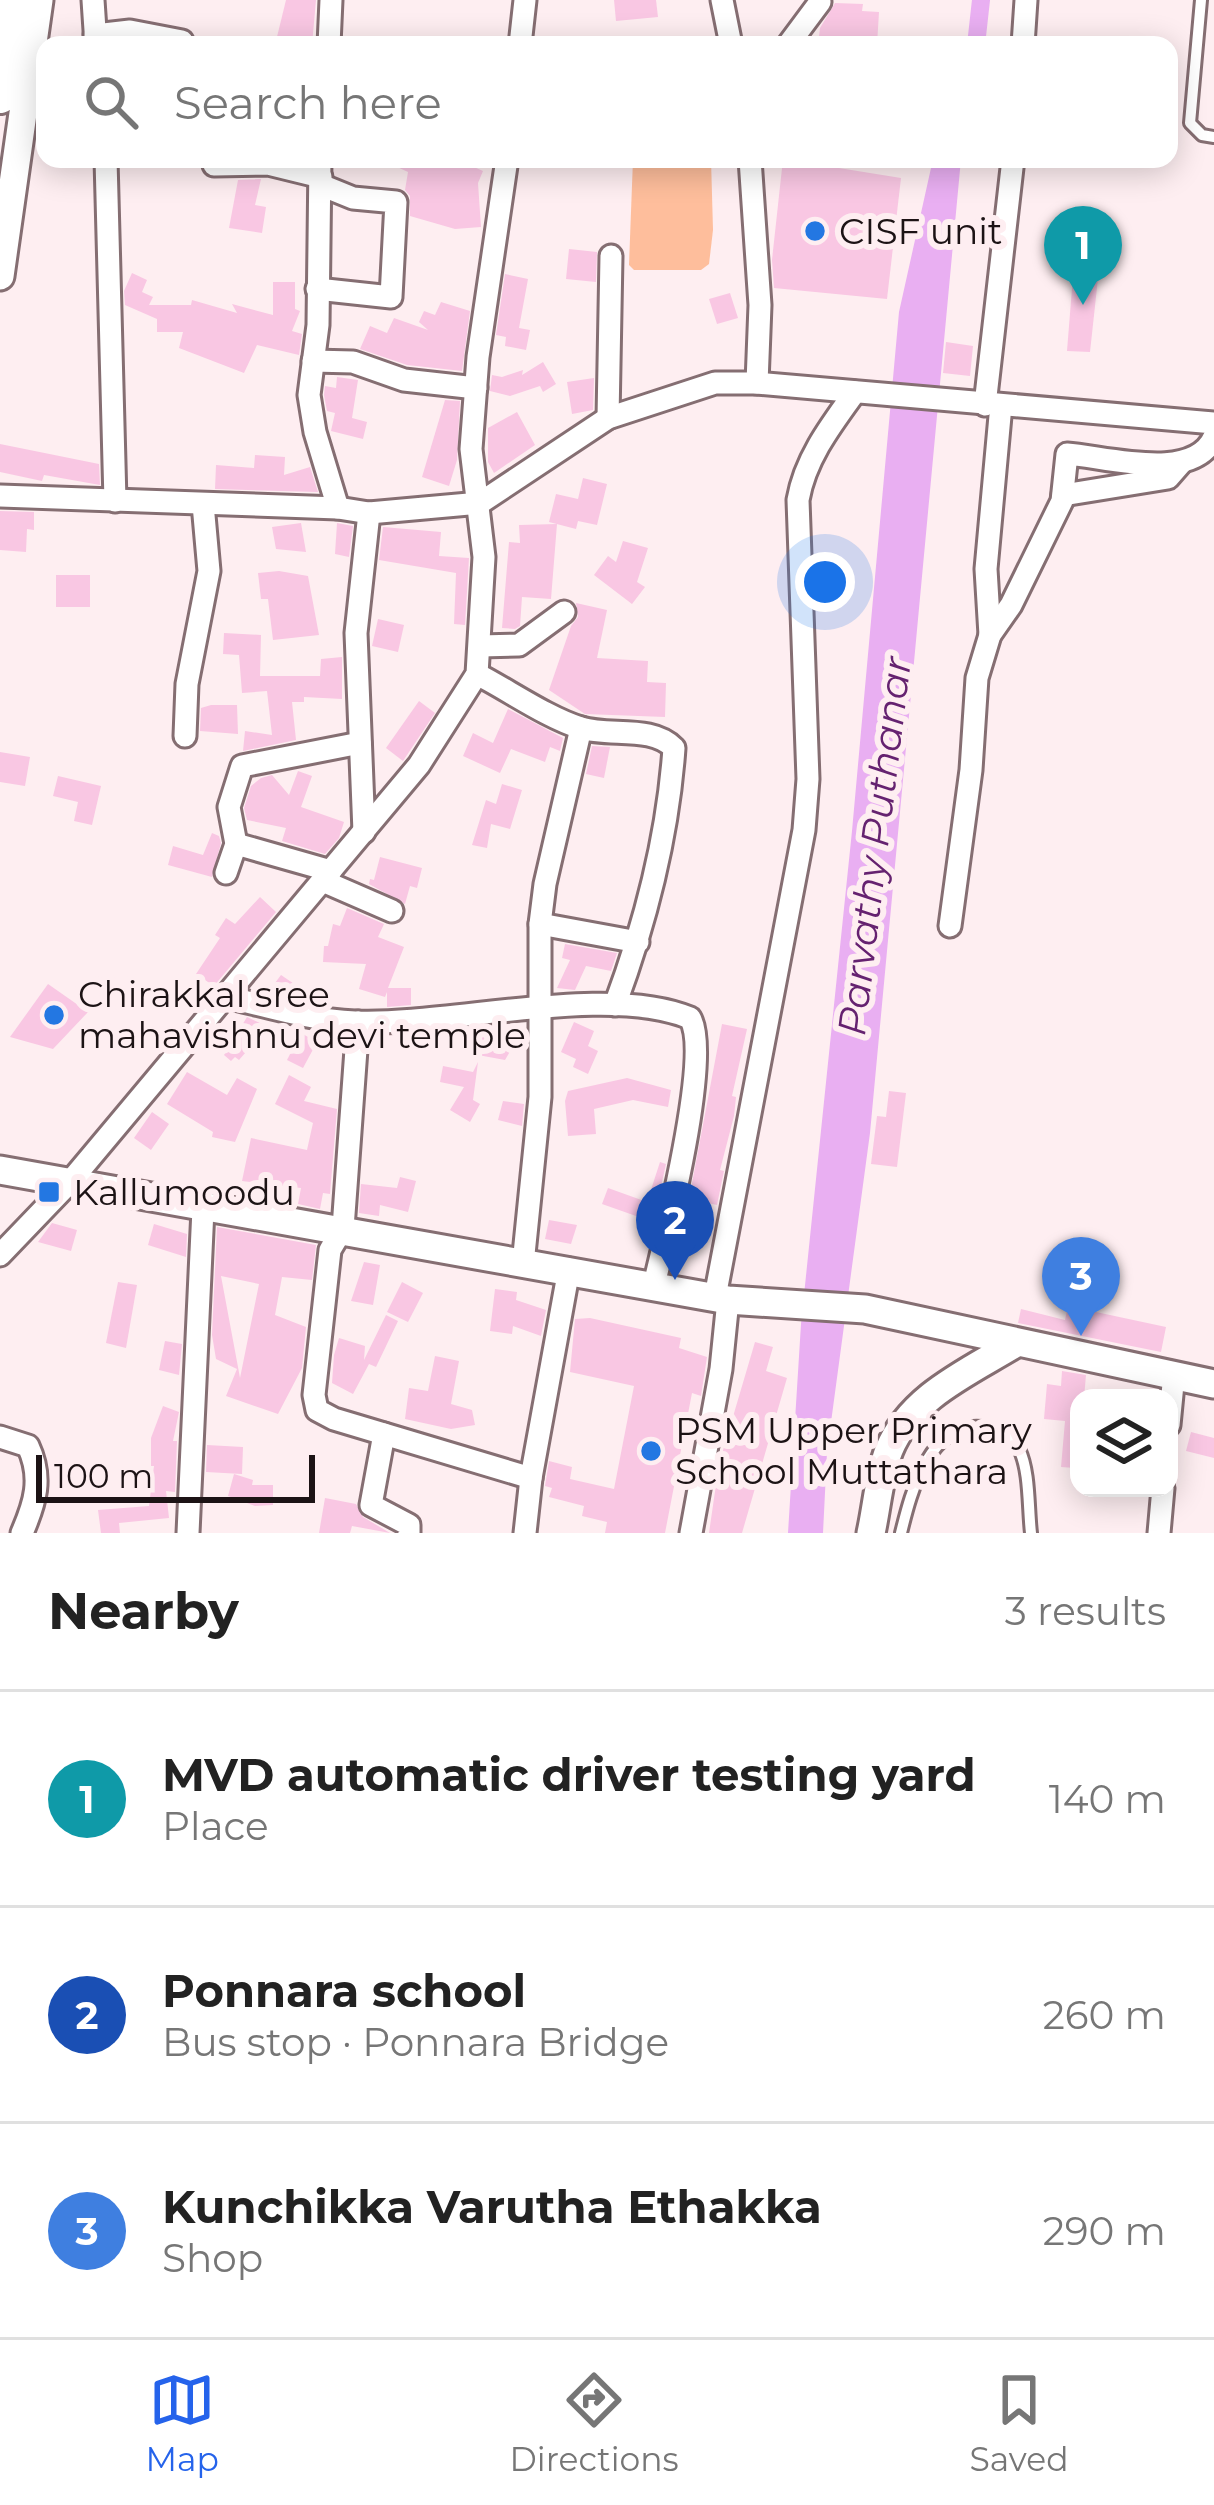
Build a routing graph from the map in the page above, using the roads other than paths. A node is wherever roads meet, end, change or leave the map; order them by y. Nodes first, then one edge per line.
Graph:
1 (15, 0) edge
2 (39, 0) edge
3 (93, 0) edge
4 (331, 0) edge
5 (525, 0) edge
6 (722, 0) edge
7 (1026, 0) edge
8 (1201, 0) edge
9 (820, 2) edge
10 (96, 36) edge
11 (111, 36) edge
12 (159, 36) edge
13 (329, 36) edge
14 (521, 36) edge
15 (729, 36) edge
16 (795, 36) edge
17 (1024, 36) edge
18 (0, 95) edge
19 (1214, 137) edge
20 (106, 168) edge
21 (289, 168) edge
22 (506, 168) edge
23 (751, 168) edge
24 (1012, 168) edge
25 (320, 174) edge
26 (611, 256) dead end
27 (0, 276) edge
28 (317, 289) junction
29 (314, 361) junction
30 (758, 383) junction
31 (476, 388) junction
32 (866, 393) junction
33 (993, 404) junction
34 (608, 418) junction
35 (1214, 423) edge
36 (1214, 437) edge
37 (1182, 462) junction
38 (1063, 495) junction
39 (0, 496) edge
40 (115, 501) junction
41 (480, 502) junction
42 (203, 504) junction
43 (338, 508) junction
44 (369, 512) junction
45 (564, 612) dead end
46 (990, 635) junction
47 (481, 646) junction
48 (477, 674) junction
49 (581, 728) junction
50 (185, 736) dead end
51 (360, 743) junction
52 (364, 832) junction
53 (236, 844) junction
54 (226, 874) dead end
55 (327, 876) junction
56 (392, 911) dead end
57 (540, 924) junction
58 (950, 926) dead end
59 (638, 942) junction
60 (227, 997) junction
61 (615, 1005) junction
62 (540, 1010) junction
63 (358, 1022) junction
64 (0, 1170) edge
65 (69, 1183) junction
66 (203, 1209) junction
67 (343, 1228) junction
68 (0, 1255) edge
69 (523, 1264) junction
70 (569, 1269) junction
71 (654, 1285) junction
72 (722, 1298) junction
73 (1016, 1343) junction
74 (1174, 1374) junction
75 (1214, 1384) edge
76 (1173, 1389) edge
77 (384, 1434) junction
78 (0, 1437) edge
79 (531, 1478) junction
80 (1162, 1497) edge
81 (22, 1533) edge
82 (188, 1533) edge
83 (409, 1533) edge
84 (525, 1533) edge
85 (692, 1533) edge
86 (871, 1533) edge
87 (901, 1533) edge
88 (1031, 1533) edge
89 (1159, 1533) edge

1 - 18 highway
2 - 27 main road
3 - 10 street
4 - 13 street
5 - 14 street
6 - 15 street
7 - 17 street
8 - 19 lane
9 - 16 street
11 - 12 street
20 - 40 street
21 - 25 street
22 - 31 street
23 - 30 street
24 - 33 street
25 - 28 street
25 - 28 street
26 - 34 street
28 - 29 street
29 - 31 street
29 - 43 street
30 - 32 street
30 - 34 street
31 - 41 street
32 - 33 street
32 - 72 street
33 - 35 street
33 - 46 street
34 - 41 street
36 - 37 street
37 - 38 street
37 - 38 street
38 - 46 street
39 - 40 street
40 - 42 street
41 - 44 street
41 - 47 street
42 - 43 street
42 - 50 street
43 - 44 street
44 - 51 street
45 - 47 street
46 - 58 street
47 - 48 street
48 - 49 street
48 - 52 street
49 - 57 street
49 - 59 street
51 - 52 street
51 - 53 street
52 - 55 street
53 - 54 street
53 - 55 street
55 - 56 street
55 - 60 street
57 - 59 street
57 - 62 street
59 - 61 street
60 - 63 street
60 - 65 street
61 - 62 street
61 - 71 street
62 - 63 street
62 - 69 street
63 - 67 street
64 - 65 main road
65 - 66 main road
65 - 68 street
66 - 67 main road
66 - 82 street
67 - 69 main road
67 - 77 street
69 - 70 main road
70 - 71 main road
70 - 79 street
71 - 72 main road
72 - 73 main road
72 - 85 street
73 - 74 main road
73 - 86 main road
74 - 75 main road
74 - 76 street
77 - 79 street
77 - 83 street
78 - 81 street
79 - 84 street
80 - 89 street
87 - 88 lane

